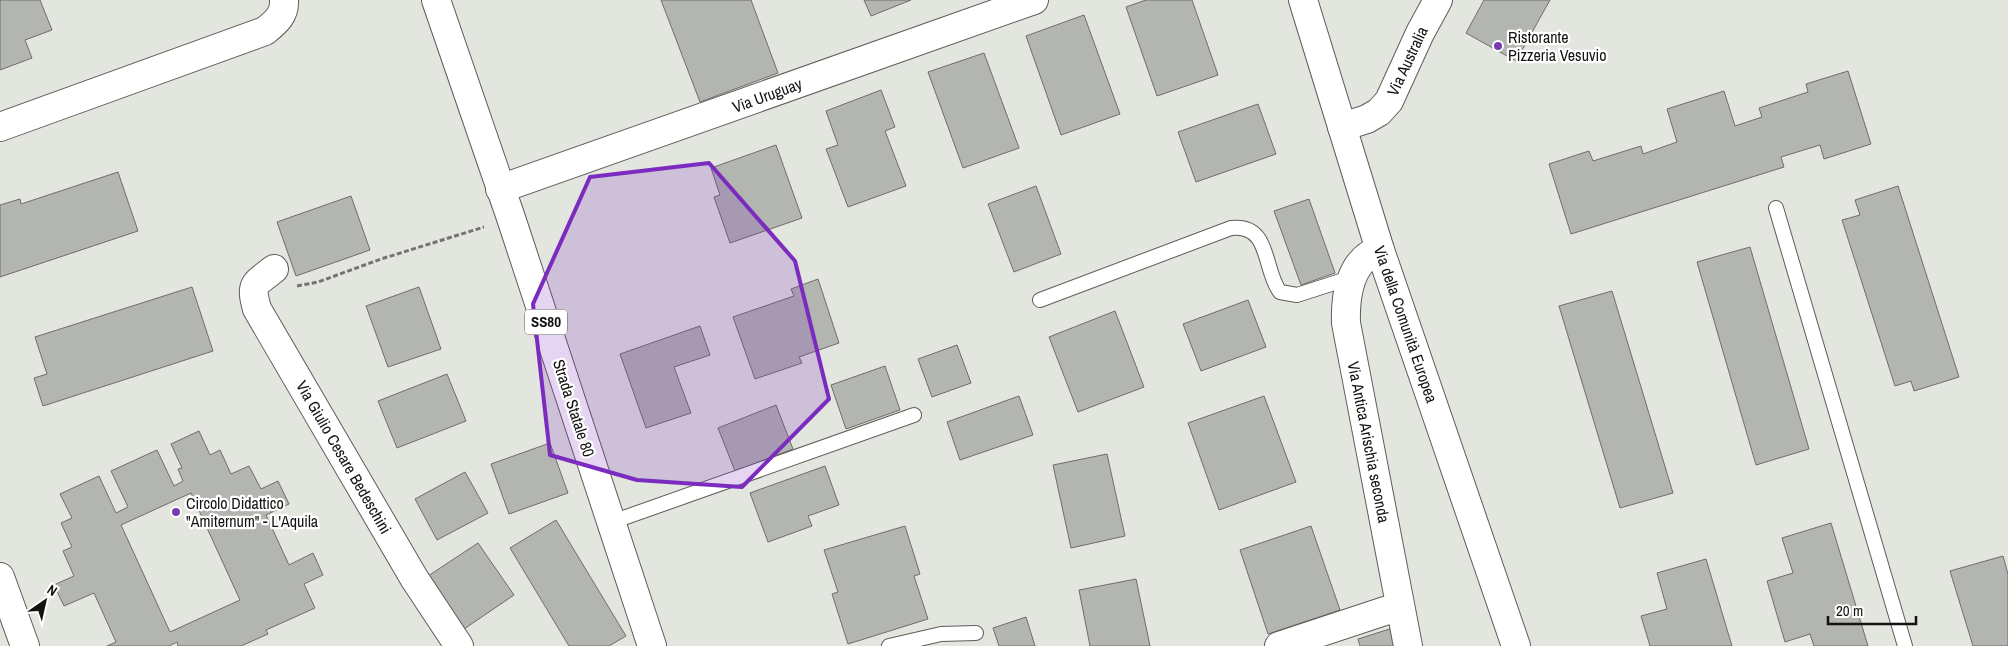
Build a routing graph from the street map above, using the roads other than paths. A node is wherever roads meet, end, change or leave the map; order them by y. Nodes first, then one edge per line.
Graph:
1 (284, 0) edge
2 (436, 0) edge
3 (1034, 0) edge
4 (1303, 0) edge
5 (1438, 0) edge
6 (0, 127) edge
7 (1342, 127) junction
8 (500, 189) junction
9 (1776, 208) dead end
10 (1380, 250) junction
11 (269, 273) road end
12 (1353, 278) junction
13 (1040, 300) dead end
14 (914, 415) dead end
15 (612, 522) junction
16 (0, 577) edge
17 (1400, 606) junction
18 (976, 632) dead end
19 (25, 646) edge
20 (459, 646) edge
21 (652, 646) edge
22 (889, 646) edge
23 (1279, 646) edge
24 (1408, 646) edge
25 (1516, 646) edge
26 (1905, 646) edge

1 - 6 street
2 - 8 street, Strada Statale 80 / SS80
3 - 8 street, Via Uruguay
4 - 7 street, Via della Comunità Europea
5 - 7 street, Via Australia
7 - 10 street, Via della Comunità Europea
8 - 15 street, Strada Statale 80 / SS80
9 - 26 lane
10 - 12 street, Via Antica Arischia seconda
10 - 25 street, Via della Comunità Europea
11 - 20 street, Via Giulio Cesare Bedeschini
12 - 13 lane
12 - 17 street, Via Antica Arischia seconda
14 - 15 lane
15 - 21 street, Strada Statale 80 / SS80
16 - 19 street
17 - 23 street
17 - 24 street, Via Antica Arischia seconda
18 - 22 lane

